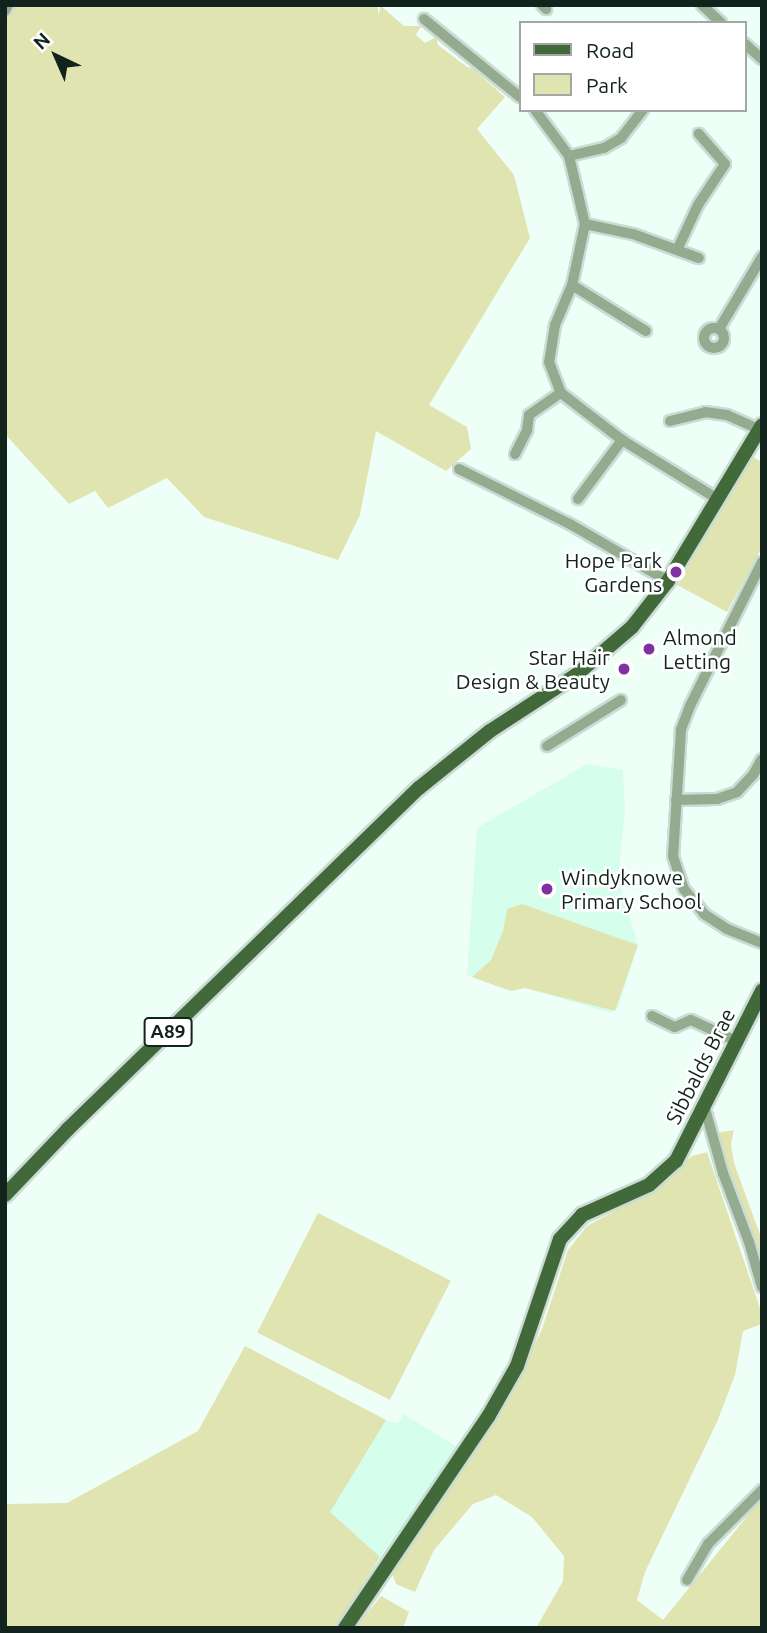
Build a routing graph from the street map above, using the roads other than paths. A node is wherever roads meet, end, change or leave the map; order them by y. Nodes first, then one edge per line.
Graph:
1 (8, 5) edge
2 (702, 5) edge
3 (5, 11) edge
4 (424, 19) dead end
5 (719, 21) edge
6 (746, 45) edge
7 (762, 59) edge
8 (518, 95) edge
9 (536, 112) edge
10 (641, 112) edge
11 (699, 134) dead end
12 (569, 156) junction
13 (585, 224) junction
14 (678, 248) junction
15 (762, 257) edge
16 (698, 258) dead end
17 (572, 285) junction
18 (719, 329) dead end
19 (646, 331) dead end
20 (561, 393) junction
21 (670, 421) dead end
22 (760, 427) edge
23 (622, 440) junction
24 (515, 454) dead end
25 (459, 469) dead end
26 (716, 498) junction
27 (578, 499) dead end
28 (762, 562) edge
29 (668, 581) junction
30 (621, 700) dead end
31 (547, 746) dead end
32 (762, 759) edge
33 (676, 800) junction
34 (762, 943) edge
35 (762, 991) edge
36 (652, 1016) dead end
37 (737, 1041) junction
38 (704, 1105) junction
39 (5, 1195) edge
40 (762, 1287) edge
41 (762, 1490) edge
42 (687, 1580) dead end
43 (345, 1628) edge

1 - 3 street
2 - 5 street
4 - 8 street
6 - 7 street
9 - 12 street
10 - 12 street
11 - 14 street
12 - 13 street
13 - 14 street
13 - 17 street
14 - 16 street
15 - 18 street
17 - 19 street
17 - 20 street
20 - 23 street
20 - 24 street
21 - 22 street
22 - 26 main road, A89
23 - 26 street
23 - 27 street
25 - 29 street
26 - 29 main road, A89
28 - 33 street
29 - 39 main road, A89
30 - 31 street
32 - 33 street
33 - 34 street
35 - 37 main road, Sibbalds Brae
36 - 37 street
37 - 38 main road, Sibbalds Brae
38 - 40 street
38 - 43 main road, Sibbalds Brae
41 - 42 street

